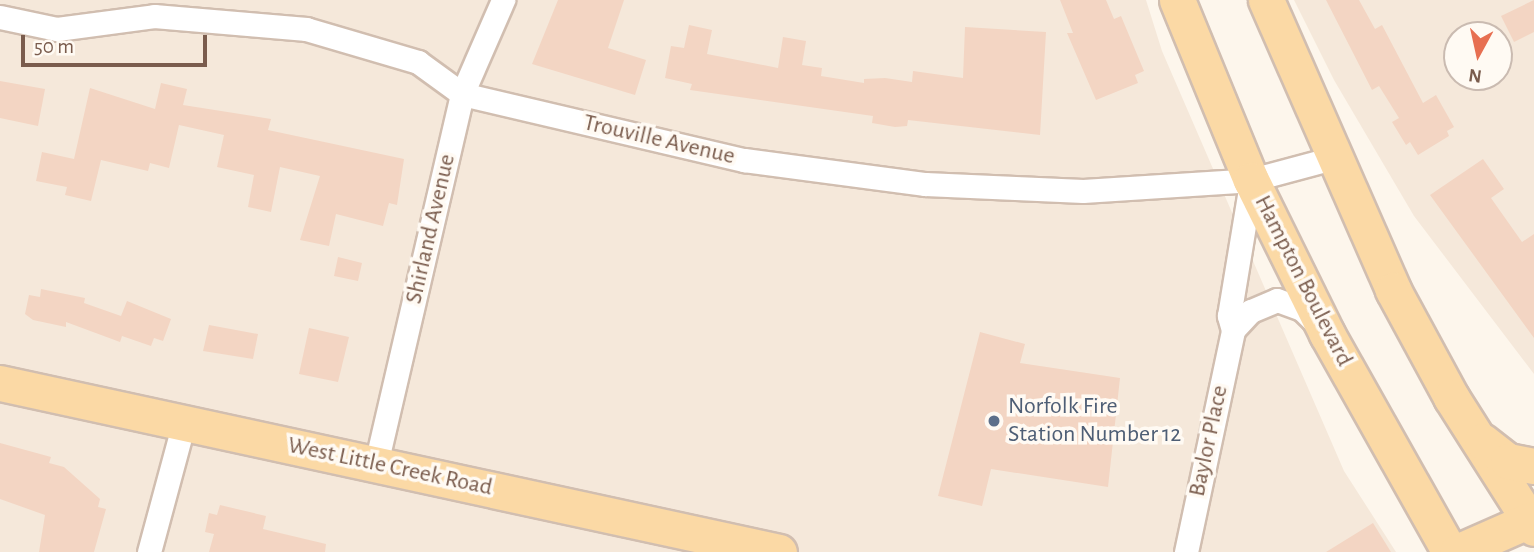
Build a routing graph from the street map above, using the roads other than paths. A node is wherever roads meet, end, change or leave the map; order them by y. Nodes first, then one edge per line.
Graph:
1 (503, 0) edge
2 (1177, 0) edge
3 (1266, 0) edge
4 (0, 17) edge
5 (462, 94) junction
6 (1334, 158) junction
7 (1251, 180) junction
8 (1233, 330) junction
9 (1327, 334) junction
10 (0, 383) edge
11 (184, 422) junction
12 (1477, 437) junction
13 (376, 464) junction
14 (1534, 466) edge
15 (1533, 522) edge
16 (149, 552) edge
17 (779, 552) edge
18 (1186, 552) edge
19 (1450, 552) edge
20 (1457, 552) edge

1 - 5 street, Shirland Avenue
2 - 7 main road, Hampton Boulevard
3 - 6 main road
4 - 5 street, Trouville Avenue
5 - 7 street, Trouville Avenue
5 - 13 street, Shirland Avenue
6 - 7 street, Trouville Avenue
6 - 12 main road
7 - 8 street, Baylor Place
7 - 9 main road, Hampton Boulevard
8 - 9 street
8 - 18 street, Baylor Place
9 - 19 main road, Hampton Boulevard
10 - 11 main road, West Little Creek Road
11 - 13 main road, West Little Creek Road
11 - 16 street
12 - 14 main road
12 - 15 main road
13 - 17 main road, West Little Creek Road
15 - 20 main road

